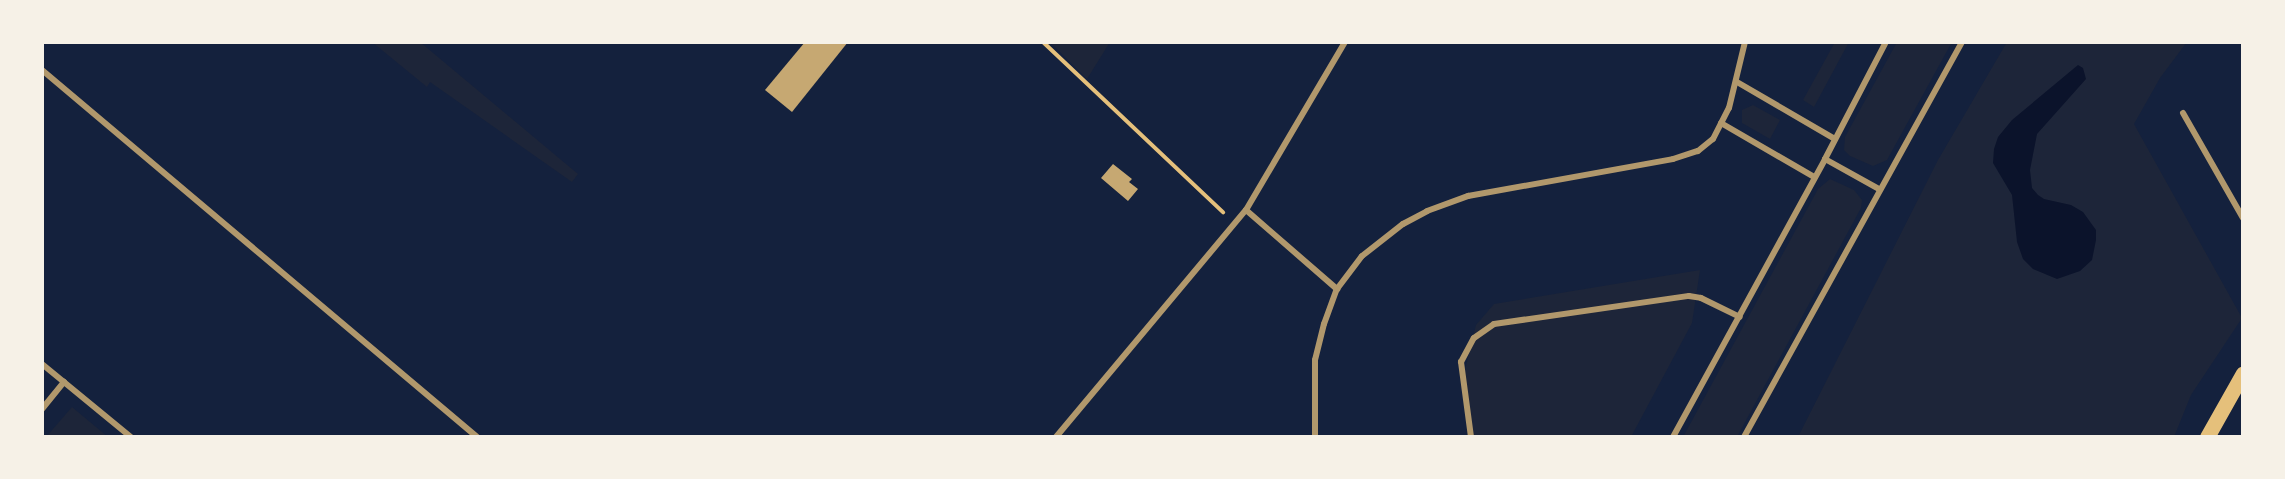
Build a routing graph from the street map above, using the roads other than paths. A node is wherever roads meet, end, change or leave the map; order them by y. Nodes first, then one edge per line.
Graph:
1 (1345, 42) edge
2 (1745, 42) edge
3 (1886, 42) edge
4 (1962, 42) edge
5 (42, 70) edge
6 (1737, 82) junction
7 (2183, 113) dead end
8 (1721, 123) junction
9 (1835, 139) junction
10 (1825, 159) junction
11 (1815, 177) junction
12 (1879, 189) junction
13 (1246, 210) junction
14 (2243, 218) edge
15 (1337, 289) junction
16 (1740, 317) junction
17 (42, 364) edge
18 (2243, 373) edge
19 (64, 382) junction
20 (42, 409) edge
21 (131, 437) edge
22 (477, 437) edge
23 (1056, 437) edge
24 (1315, 437) edge
25 (1471, 437) edge
26 (1673, 437) edge
27 (1744, 437) edge
28 (2207, 437) edge

1 - 13 street
2 - 6 street
3 - 9 street
4 - 12 street
5 - 22 street
6 - 8 street
6 - 9 street
7 - 14 street
8 - 11 street
8 - 15 street
9 - 10 street
10 - 11 street
10 - 12 street
11 - 16 street
12 - 27 street
13 - 15 street
13 - 23 street
15 - 24 street
16 - 25 street
16 - 26 street
17 - 19 street
18 - 28 main road
19 - 20 street
19 - 21 street

